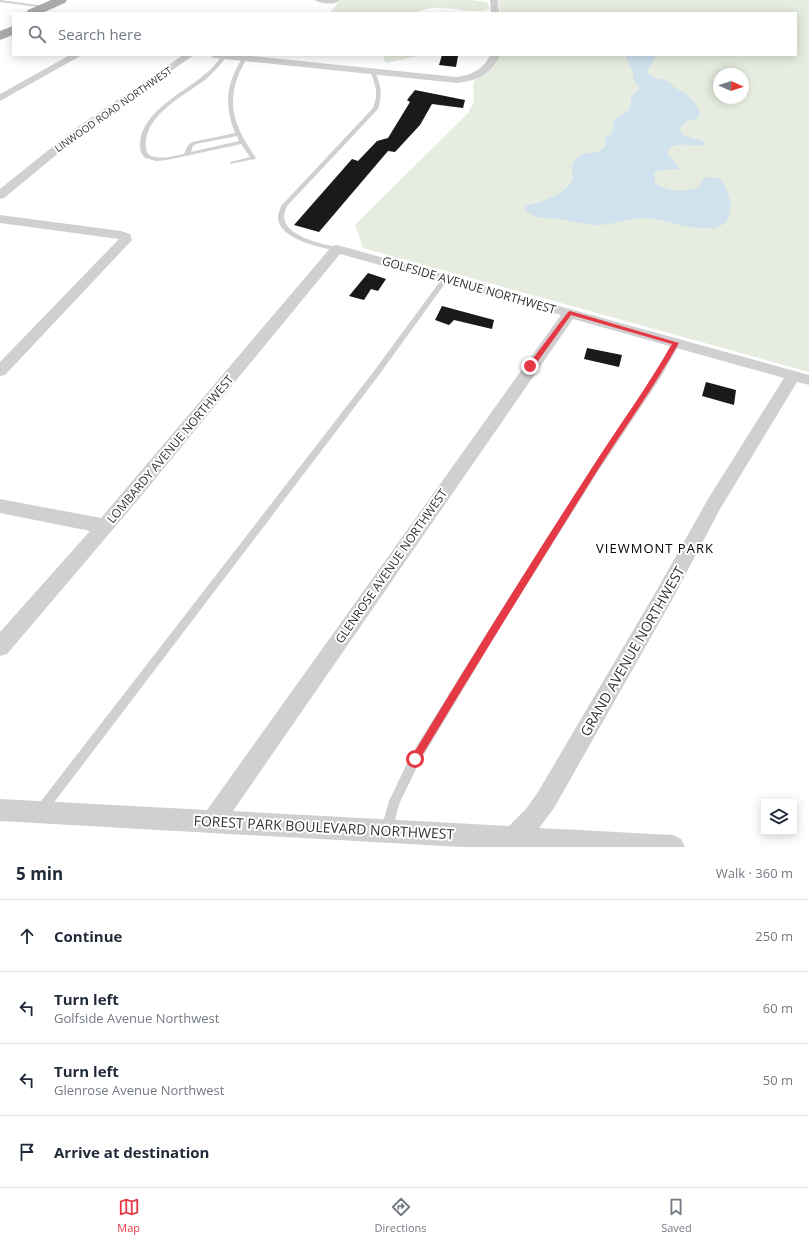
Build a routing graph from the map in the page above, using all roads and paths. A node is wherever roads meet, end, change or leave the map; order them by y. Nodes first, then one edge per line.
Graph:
1 (319, 0) edge
2 (494, 0) edge
3 (1, 1) edge
4 (335, 1) dead end
5 (67, 2) edge
6 (48, 10) edge
7 (37, 12) edge
8 (495, 12) edge
9 (12, 23) edge
10 (5, 33) edge
11 (75, 56) edge
12 (188, 56) edge
13 (225, 56) edge
14 (494, 56) edge
15 (245, 58) junction
16 (372, 70) junction
17 (0, 98) edge
18 (238, 134) junction
19 (241, 142) junction
20 (187, 154) junction
21 (232, 163) dead end
22 (0, 195) edge
23 (0, 219) edge
24 (337, 249) junction
25 (446, 278) junction
26 (570, 313) junction
27 (676, 343) junction
28 (0, 371) edge
29 (801, 378) edge
30 (0, 506) edge
31 (104, 526) junction
32 (0, 647) edge
33 (0, 810) edge
34 (40, 812) junction
35 (213, 821) junction
36 (387, 830) junction
37 (509, 843) edge
38 (673, 847) edge

1 - 4 street
2 - 8 street
3 - 6 lane
5 - 6 main road
6 - 7 main road
9 - 10 main road
11 - 17 street
12 - 22 street, LINWOOD ROAD NORTHWEST
13 - 15 street
13 - 20 lane
14 - 16 street
15 - 16 street
15 - 18 lane
16 - 24 lane
18 - 19 lane
18 - 20 lane
19 - 20 lane
19 - 21 lane
23 - 28 street
24 - 25 street, GOLFSIDE AVENUE NORTHWEST
24 - 31 street, LOMBARDY AVENUE NORTHWEST
25 - 26 street, GOLFSIDE AVENUE NORTHWEST
25 - 34 lane
26 - 27 street, GOLFSIDE AVENUE NORTHWEST
26 - 35 street, GLENROSE AVENUE NORTHWEST
27 - 29 street, GOLFSIDE AVENUE NORTHWEST
27 - 36 lane
29 - 37 street, GRAND AVENUE NORTHWEST
30 - 31 street
31 - 32 street, LOMBARDY AVENUE NORTHWEST
33 - 34 street, FOREST PARK BOULEVARD NORTHWEST
34 - 35 street, FOREST PARK BOULEVARD NORTHWEST
35 - 36 street, FOREST PARK BOULEVARD NORTHWEST
36 - 37 street, FOREST PARK BOULEVARD NORTHWEST
37 - 38 street, FOREST PARK BOULEVARD NORTHWEST

